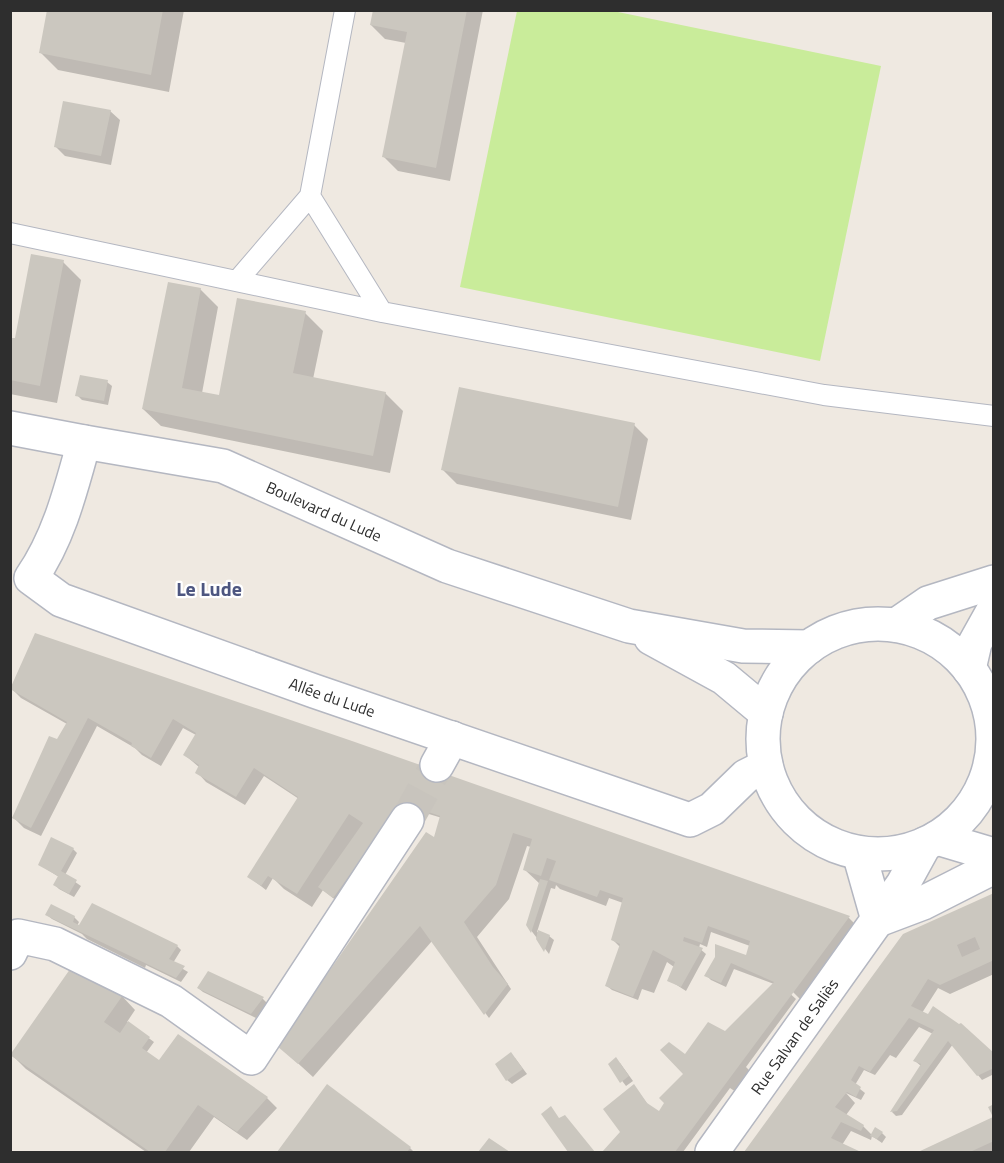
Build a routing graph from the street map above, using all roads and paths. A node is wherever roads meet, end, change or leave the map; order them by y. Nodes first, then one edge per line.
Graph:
1 (345, 10) edge
2 (310, 196) junction
3 (10, 233) edge
4 (237, 281) junction
5 (382, 312) junction
6 (993, 416) edge
7 (10, 428) edge
8 (84, 442) junction
9 (21, 578) edge
10 (993, 582) edge
11 (993, 609) edge
12 (896, 625) junction
13 (628, 626) junction
14 (809, 647) junction
15 (969, 669) junction
16 (766, 713) junction
17 (993, 724) edge
18 (766, 766) junction
19 (985, 801) edge
20 (407, 820) tunnel mouth
21 (931, 841) junction
22 (859, 853) junction
23 (993, 855) edge
24 (993, 867) edge
25 (878, 920) junction
26 (10, 952) edge
27 (712, 1152) edge

1 - 2 lane
2 - 4 lane
2 - 5 lane
3 - 4 lane
4 - 5 lane
5 - 6 lane
7 - 8 street, Boulevard du Lude
8 - 9 street, Allée du Lude
8 - 13 street, Boulevard du Lude
9 - 18 street, Allée du Lude
10 - 12 street
11 - 15 street
12 - 14 street
12 - 15 street
13 - 14 street
13 - 16 street
14 - 16 street
15 - 17 street
16 - 18 street
17 - 19 street
18 - 22 street
19 - 21 street
20 - 26 street
21 - 22 street
21 - 23 street
21 - 25 street, Rue Salvan de Saliès
22 - 25 street
24 - 25 street
25 - 27 street, Rue Salvan de Saliès

